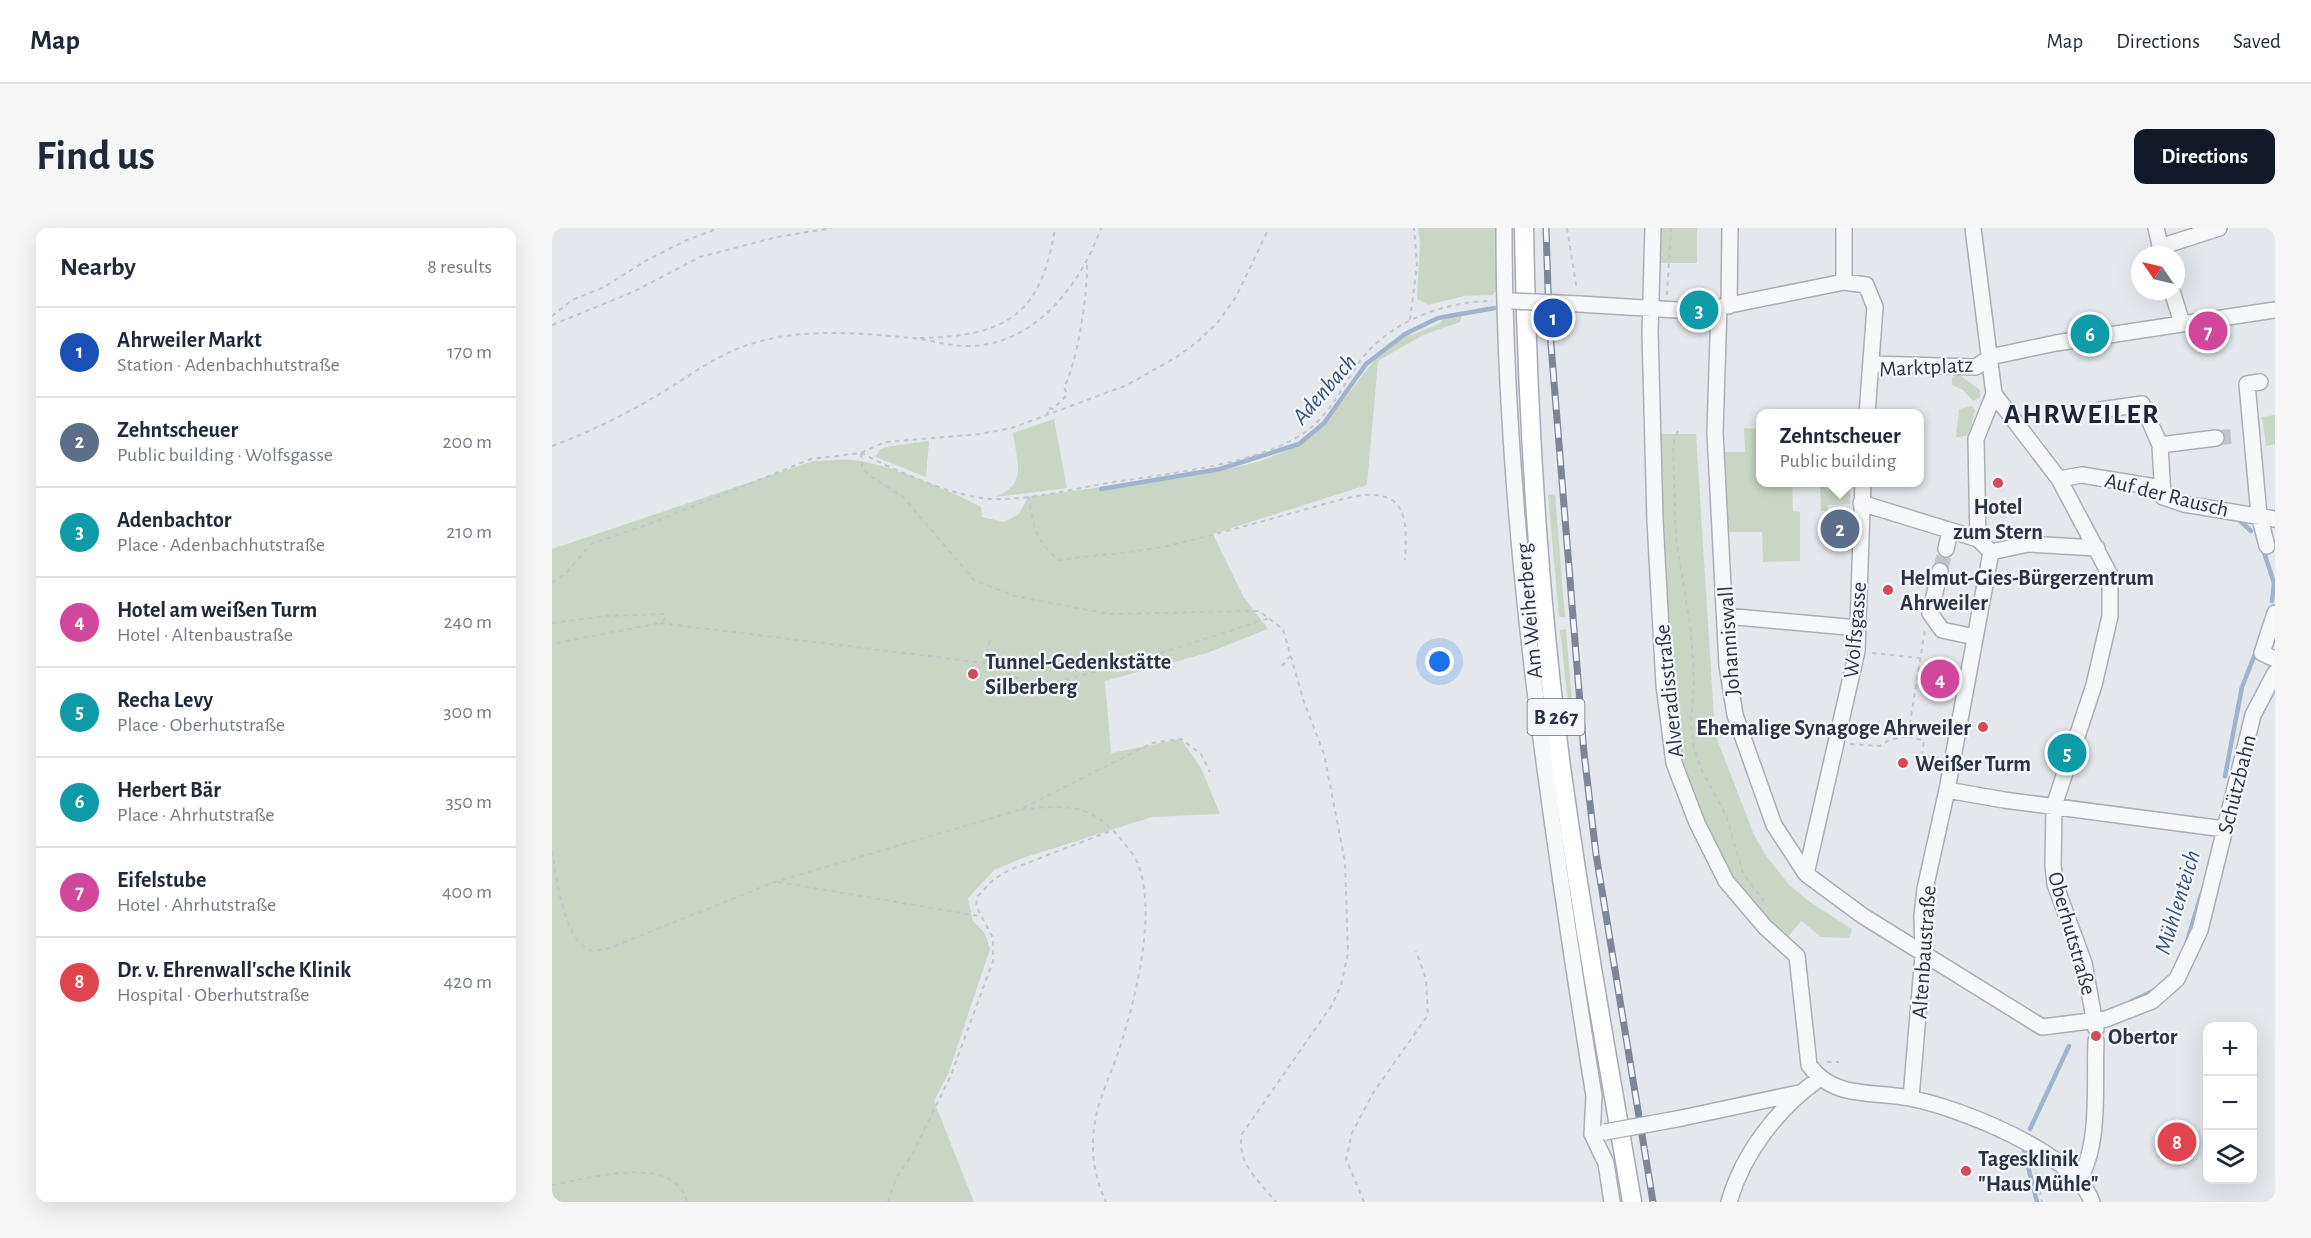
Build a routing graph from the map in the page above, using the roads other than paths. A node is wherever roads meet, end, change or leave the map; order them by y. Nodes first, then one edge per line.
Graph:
1 (1504, 228) edge
2 (1524, 228) edge
3 (1653, 228) edge
4 (1730, 228) edge
5 (1844, 228) edge
6 (1973, 228) edge
7 (2156, 228) edge
8 (2219, 228) edge
9 (2160, 246) edge
10 (2174, 246) edge
11 (1844, 282) junction
12 (2175, 300) edge
13 (1508, 301) junction
14 (1711, 308) junction
15 (1659, 309) junction
16 (2275, 310) edge
17 (2182, 323) junction
18 (1990, 357) junction
19 (1871, 364) junction
20 (2260, 382) dead end
21 (1994, 394) junction
22 (1867, 409) edge
23 (2100, 410) dead end
24 (2026, 434) joint
25 (2216, 438) tunnel mouth
26 (2160, 445) junction
27 (2059, 479) junction
28 (2162, 482) junction
29 (1859, 490) edge
30 (2259, 515) junction
31 (2275, 519) edge
32 (1950, 531) junction
33 (1978, 539) junction
34 (2267, 546) dead end
35 (2097, 548) junction
36 (1946, 549) tunnel mouth
37 (1991, 552) junction
38 (1940, 571) tunnel mouth
39 (2275, 613) edge
40 (1725, 616) junction
41 (1858, 628) junction
42 (1975, 637) junction
43 (2275, 659) edge
44 (2275, 673) edge
45 (1947, 790) junction
46 (2054, 806) junction
47 (2224, 829) junction
48 (1806, 874) junction
49 (1923, 955) junction
50 (2096, 1031) junction
51 (1819, 1078) junction
52 (1799, 1093) junction
53 (1911, 1098) junction
54 (1598, 1133) junction
55 (2079, 1179) junction
56 (1612, 1202) edge
57 (1632, 1202) edge
58 (1729, 1202) edge
59 (2092, 1202) edge

1 - 13 street, Am Weiherberg
2 - 57 main road, B 267
3 - 15 street, Alveradisstraße
4 - 14 street, Johanniswall
5 - 11 street
6 - 18 street, Marktplatz
7 - 9 street
8 - 10 street
11 - 14 street
11 - 19 street
12 - 17 street
13 - 15 street, bridge
13 - 54 street, Am Weiherberg
14 - 15 street
14 - 40 street, Johanniswall
15 - 51 street, Alveradisstraße
16 - 17 street
17 - 18 street
18 - 19 street, Marktplatz
18 - 21 street, Marktplatz
19 - 22 street, Marktplatz
20 - 30 street
21 - 24 street, Marktplatz
21 - 33 street, Marktplatz
23 - 26 street
24 - 27 street, Oberhutstraße
25 - 26 street
26 - 28 street
27 - 28 street, Auf der Rausch
27 - 35 street, Oberhutstraße
28 - 30 street, Auf der Rausch
29 - 32 street
29 - 41 street, Wolfsgasse
30 - 31 street, Auf der Rausch
30 - 34 street
32 - 33 street
32 - 36 street
33 - 37 street
35 - 37 street
35 - 46 street, Oberhutstraße
37 - 42 street, Altenbaustraße
38 - 42 street
39 - 43 street
40 - 41 street
40 - 48 street, Johanniswall
41 - 48 street, Wolfsgasse
42 - 45 street, Altenbaustraße
44 - 47 street, Schützbahn
45 - 46 street
45 - 49 street, Altenbaustraße
46 - 47 street
46 - 50 street, Oberhutstraße
47 - 50 street, Schützbahn
48 - 49 street, Johanniswall
49 - 50 street, Johanniswall
49 - 53 street, Altenbaustraße
50 - 55 street, Oberhutstraße
51 - 52 street
51 - 53 street
52 - 54 street, bridge
52 - 58 street
53 - 55 street
54 - 56 street, Am Weiherberg
55 - 59 street

